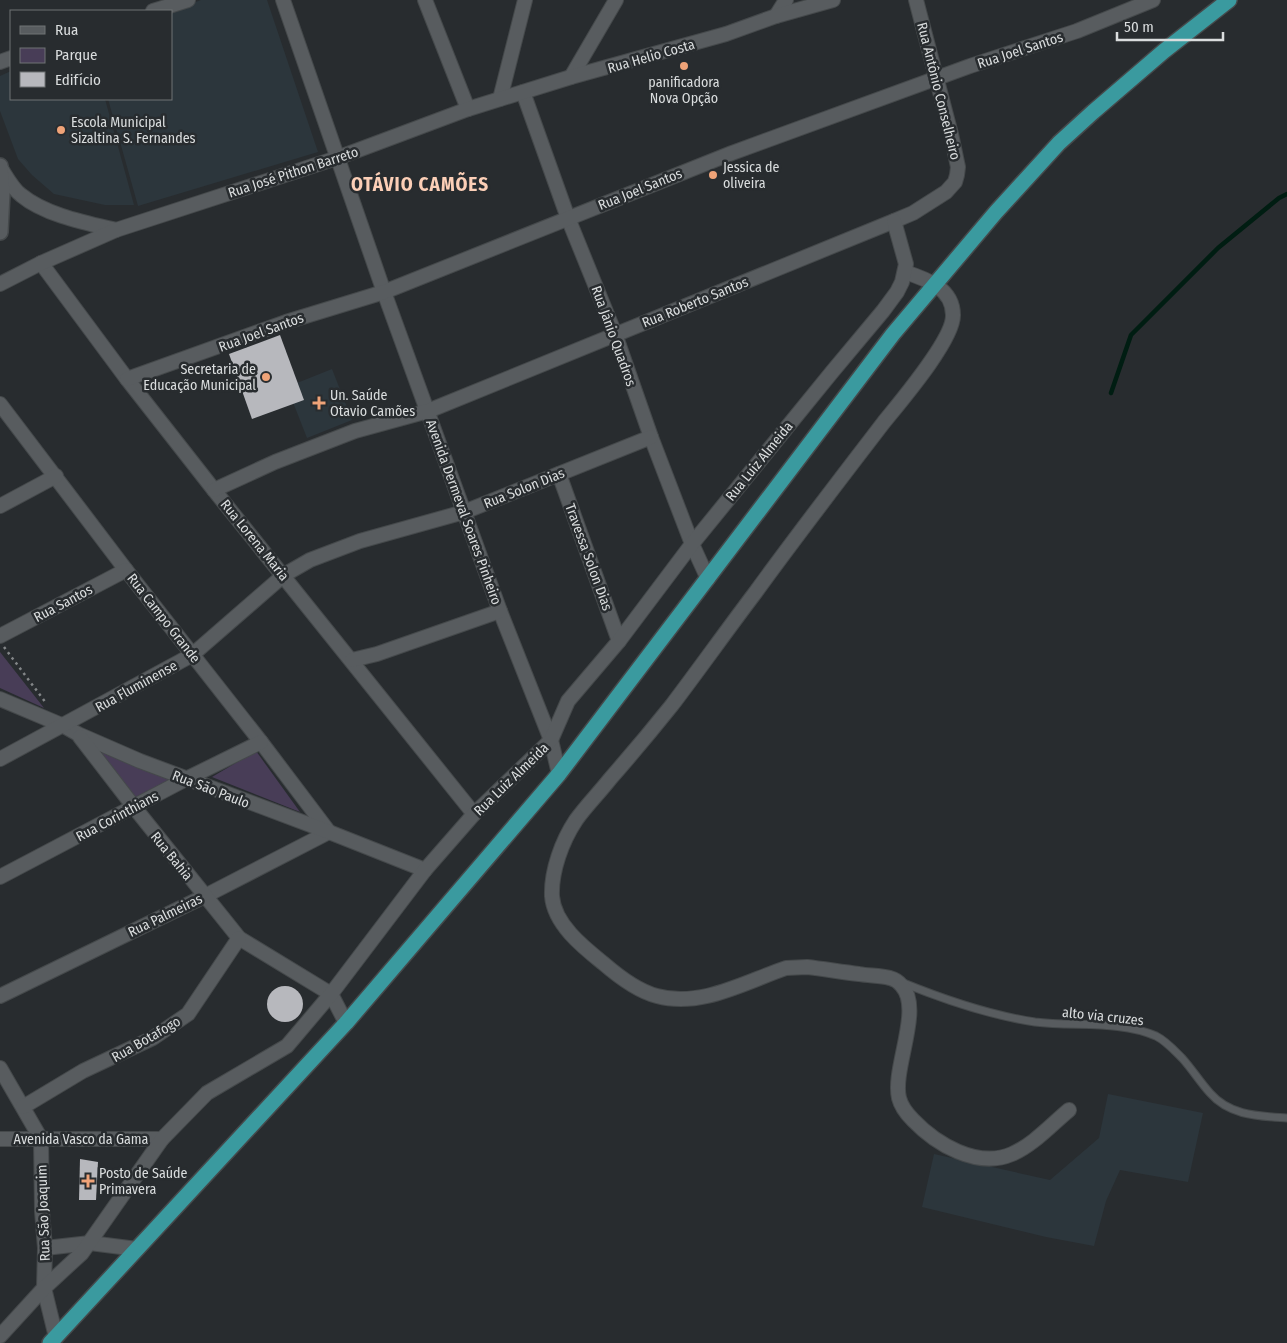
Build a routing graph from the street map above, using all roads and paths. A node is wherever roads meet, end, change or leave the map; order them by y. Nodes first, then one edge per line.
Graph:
1 (188, 0) edge
2 (283, 0) edge
3 (425, 0) edge
4 (525, 0) edge
5 (616, 0) edge
6 (786, 0) edge
7 (833, 0) edge
8 (916, 0) edge
9 (1153, 0) edge
10 (1229, 0) edge
11 (157, 10) edge
12 (776, 16) junction
13 (571, 78) junction
14 (937, 78) junction
15 (523, 92) junction
16 (500, 99) junction
17 (468, 109) junction
18 (337, 158) junction
19 (1, 168) edge
20 (955, 182) joint
21 (568, 218) junction
22 (894, 222) junction
23 (116, 230) junction
24 (0, 232) edge
25 (41, 263) junction
26 (905, 272) junction
27 (935, 283) junction
28 (0, 284) edge
29 (384, 292) junction
30 (615, 334) junction
31 (127, 379) junction
32 (0, 404) edge
33 (428, 411) junction
34 (651, 437) junction
35 (559, 474) junction
36 (56, 476) junction
37 (214, 490) junction
38 (0, 506) edge
39 (464, 512) junction
40 (692, 544) junction
41 (126, 570) junction
42 (284, 575) junction
43 (708, 579) junction
44 (500, 611) junction
45 (0, 636) edge
46 (619, 641) junction
47 (0, 642) edge
48 (192, 655) junction
49 (352, 660) junction
50 (0, 699) edge
51 (47, 703) dead end
52 (64, 726) junction
53 (78, 734) junction
54 (551, 740) junction
55 (261, 742) junction
56 (0, 760) edge
57 (559, 774) junction
58 (186, 779) junction
59 (134, 808) junction
60 (474, 814) junction
61 (329, 832) junction
62 (425, 870) junction
63 (0, 877) edge
64 (205, 896) junction
65 (239, 938) junction
66 (892, 978) junction
67 (331, 994) junction
68 (0, 996) edge
69 (346, 1023) junction
70 (0, 1068) edge
71 (23, 1106) junction
72 (1069, 1110) dead end
73 (1287, 1118) edge
74 (0, 1139) edge
75 (41, 1139) junction
76 (162, 1139) junction
77 (90, 1243) junction
78 (45, 1248) junction
79 (137, 1249) junction
80 (44, 1288) junction
81 (0, 1336) edge
82 (53, 1340) edge

1 - 11 street
2 - 18 street, Avenida Dermeval Soares Pinheiro
3 - 17 street
4 - 16 street
5 - 13 street
6 - 12 street
7 - 12 street, Rua Helio Costa
8 - 14 street, Rua Antônio Conselheiro
9 - 14 street, Rua Joel Santos
10 - 27 highway
12 - 13 street, Rua Helio Costa
13 - 15 street, Rua Helio Costa
14 - 20 street, Rua Antônio Conselheiro
14 - 21 street, Rua Joel Santos
15 - 16 street, Rua Helio Costa
15 - 21 street, Rua Jânio Quadros
16 - 17 street, Rua Helio Costa
17 - 18 street, Rua José Pithon Barreto
18 - 23 street, Rua José Pithon Barreto
18 - 29 street, Avenida Dermeval Soares Pinheiro
19 - 23 street
19 - 24 street
20 - 22 street, Rua Roberto Santos
21 - 29 street, Rua Joel Santos
21 - 30 street, Rua Jânio Quadros
22 - 26 street
22 - 30 street, Rua Roberto Santos
23 - 25 street, Rua José Pithon Barreto
25 - 28 street, Rua José Pithon Barreto
25 - 31 street, Rua Lorena Maria
26 - 27 street
26 - 40 street, Rua Luiz Almeida
27 - 43 highway
27 - 66 street
29 - 31 street, Rua Joel Santos
29 - 33 street, Avenida Dermeval Soares Pinheiro
30 - 33 street, Rua Roberto Santos
30 - 34 street, Rua Jânio Quadros
31 - 37 street, Rua Lorena Maria
32 - 36 street, Rua Campo Grande
33 - 37 street, Rua Roberto Santos
33 - 39 street, Avenida Dermeval Soares Pinheiro
34 - 35 street, Rua Solon Dias
34 - 40 street, Rua Jânio Quadros
35 - 39 street, Rua Solon Dias
35 - 46 street, Travessa Solon Dias
36 - 38 street
36 - 41 street, Rua Campo Grande
37 - 42 street, Rua Lorena Maria
39 - 42 street, Rua Solon Dias
39 - 44 street, Avenida Dermeval Soares Pinheiro
40 - 43 street, Rua Jânio Quadros
40 - 46 street, Rua Luiz Almeida
41 - 45 street, Rua Santos
41 - 48 street, Rua Campo Grande
42 - 48 street, Rua Fluminense
42 - 49 street, Rua Lorena Maria
43 - 57 highway
44 - 49 street
44 - 54 street, Avenida Dermeval Soares Pinheiro
46 - 54 street, Rua Luiz Almeida
47 - 51 path
48 - 52 street, Rua Fluminense
48 - 55 street, Rua Campo Grande
49 - 60 street, Rua Lorena Maria
50 - 52 street, Rua São Paulo
52 - 53 street, Rua São Paulo
52 - 56 street, Rua Fluminense
53 - 58 street, Rua São Paulo
53 - 59 street, Rua Bahia
54 - 57 street, Avenida Dermeval Soares Pinheiro
54 - 60 street, Rua Luiz Almeida
55 - 58 street, Rua Corinthians
55 - 61 street, Rua Campo Grande
57 - 69 highway
58 - 59 street, Rua Corinthians
58 - 61 street, Rua São Paulo
59 - 63 street, Rua Corinthians
59 - 64 street, Rua Bahia
60 - 62 street, Rua Luiz Almeida
61 - 62 street, Rua São Paulo
61 - 64 street, Rua Palmeiras
62 - 67 street, Rua Luiz Almeida
64 - 65 street, Rua Bahia
64 - 68 street, Rua Palmeiras
65 - 67 street, Rua Bahia
65 - 71 street, Rua Botafogo
66 - 72 street
66 - 73 lane, alto via cruzes
67 - 69 street
67 - 76 street, Rua Luiz Almeida
69 - 79 highway
70 - 71 street
71 - 75 street
74 - 75 street, Avenida Vasco da Gama
75 - 76 street, Avenida Vasco da Gama
75 - 78 street, Rua São Joaquim
76 - 77 street, Rua Luiz Almeida
77 - 78 street
77 - 79 street
77 - 80 street, Rua Luiz Almeida
78 - 80 street, Rua São Joaquim
79 - 82 highway
80 - 81 street, Rua Luiz Almeida
80 - 82 street, Rua São Joaquim

